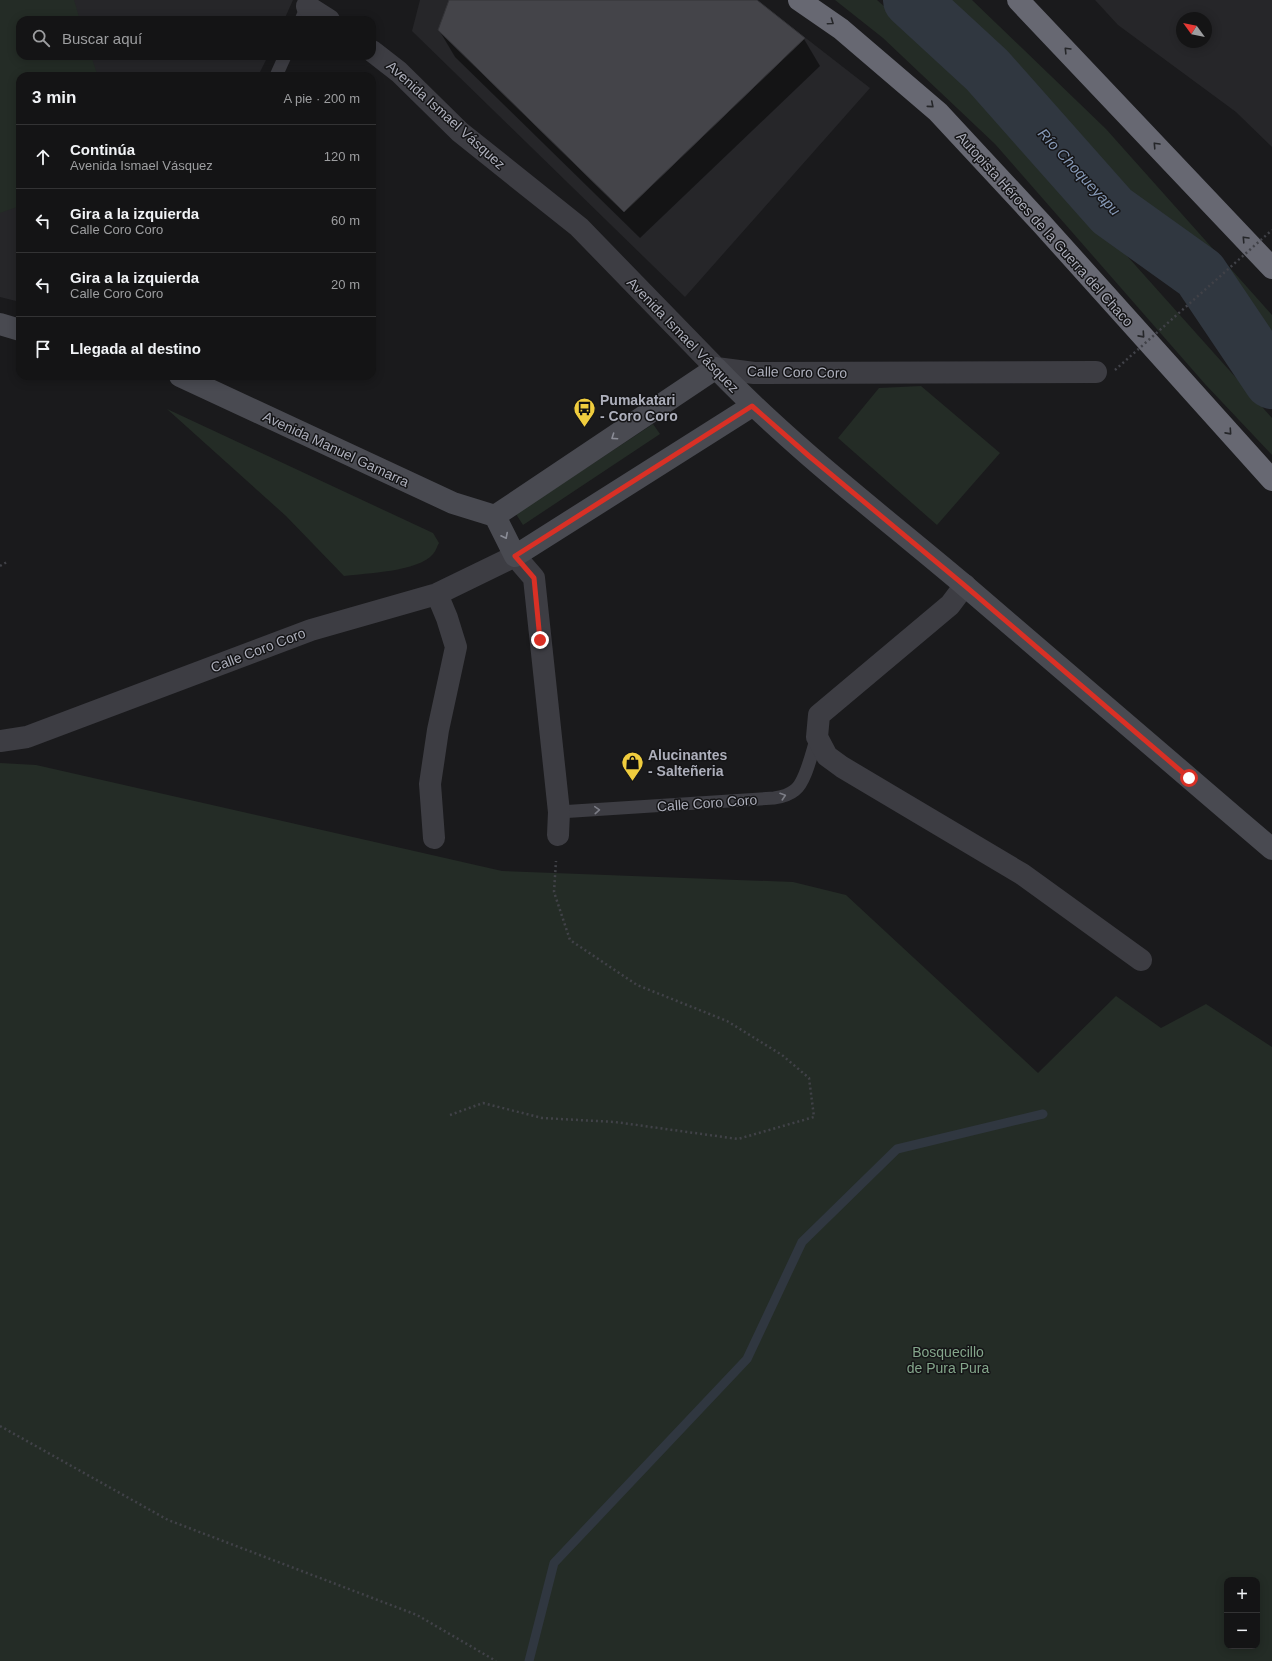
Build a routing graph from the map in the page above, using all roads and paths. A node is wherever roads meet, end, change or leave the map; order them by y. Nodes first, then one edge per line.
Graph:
1 (799, 0) edge
2 (1018, 0) edge
3 (304, 13) edge
4 (314, 16) edge
5 (376, 54) edge
6 (283, 60) edge
7 (278, 72) edge
8 (1272, 230) edge
9 (1272, 268) edge
10 (0, 324) edge
11 (16, 329) edge
12 (716, 368) junction
13 (1106, 371) joint
14 (189, 380) edge
15 (752, 406) junction
16 (1272, 480) edge
17 (495, 516) junction
18 (515, 556) junction
19 (7, 562) dead end
20 (0, 566) edge
21 (964, 585) junction
22 (437, 594) junction
23 (817, 737) junction
24 (0, 741) edge
25 (558, 812) junction
26 (558, 835) joint
27 (434, 838) dead end
28 (1272, 849) edge
29 (1141, 960) dead end
30 (450, 1115) dead end
31 (0, 1426) edge
32 (496, 1661) edge

1 -> 16 highway, Autopista Héroes de la Guerra del Chaco
9 -> 2 highway
3 - 4 street
5 - 12 street, Avenida Ismael Vásquez
6 - 7 lane
8 - 13 path, bridge
10 - 11 main road
12 - 13 street, Calle Coro Coro
12 - 15 main road, Avenida Ismael Vásquez
12 -> 17 main road
14 - 17 main road, Avenida Manuel Gamarra
15 - 18 main road, Calle Coro Coro
15 - 21 main road, Avenida Ismael Vásquez
17 -> 18 main road
18 - 22 street, Calle Coro Coro
18 - 25 street
19 - 20 path
21 - 23 street
21 - 28 main road, Avenida Ismael Vásquez
22 - 24 street, Calle Coro Coro
22 - 27 street
25 -> 23 lane, Calle Coro Coro
23 - 29 street
25 - 26 street
26 - 30 path
31 - 32 path

